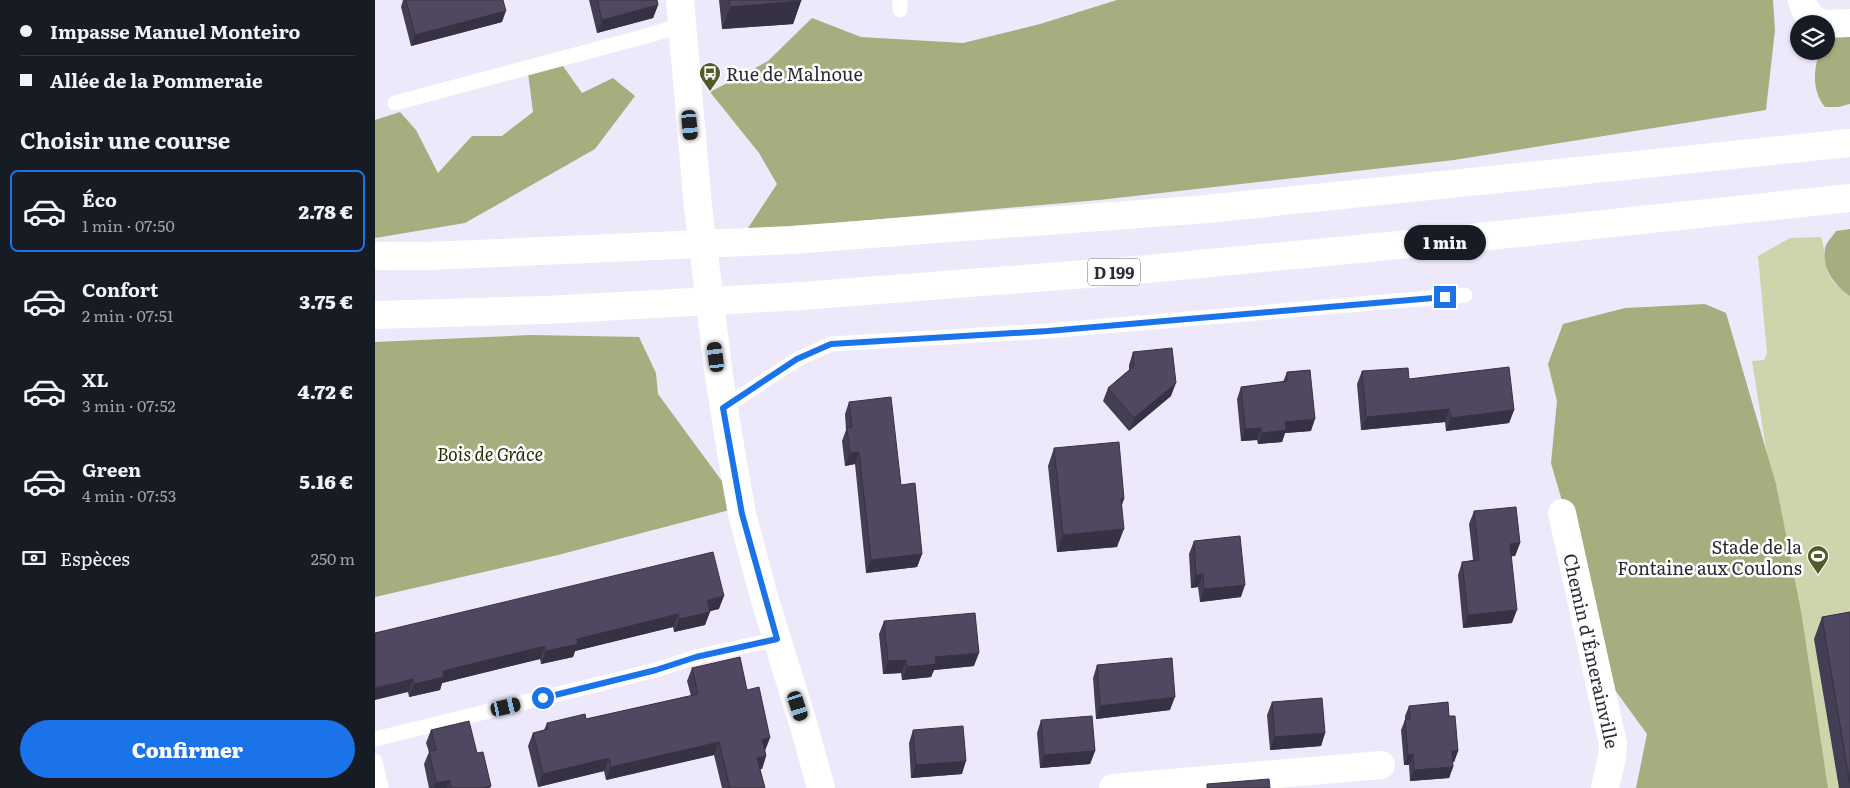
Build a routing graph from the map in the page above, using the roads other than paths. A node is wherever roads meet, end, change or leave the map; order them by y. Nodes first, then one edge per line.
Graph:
1 (681, 13) edge
2 (1835, 20) edge
3 (1850, 23) edge
4 (395, 103) dead end
5 (1850, 143) edge
6 (1850, 198) edge
7 (375, 256) edge
8 (1465, 296) dead end
9 (375, 315) edge
10 (723, 408) junction
11 (1562, 514) dead end
12 (777, 639) junction
13 (375, 738) edge
14 (375, 761) edge
15 (1381, 765) dead end
16 (381, 788) edge
17 (821, 788) edge
18 (1113, 788) edge
19 (1605, 788) edge

1 - 4 lane
1 - 10 main road
2 - 3 main road
5 - 7 main road
6 - 9 main road, D 199
8 - 10 lane
10 - 12 main road
11 - 19 main road, Chemin d'Émerainville
12 - 13 lane
12 - 17 main road
14 - 16 lane
15 - 18 main road

